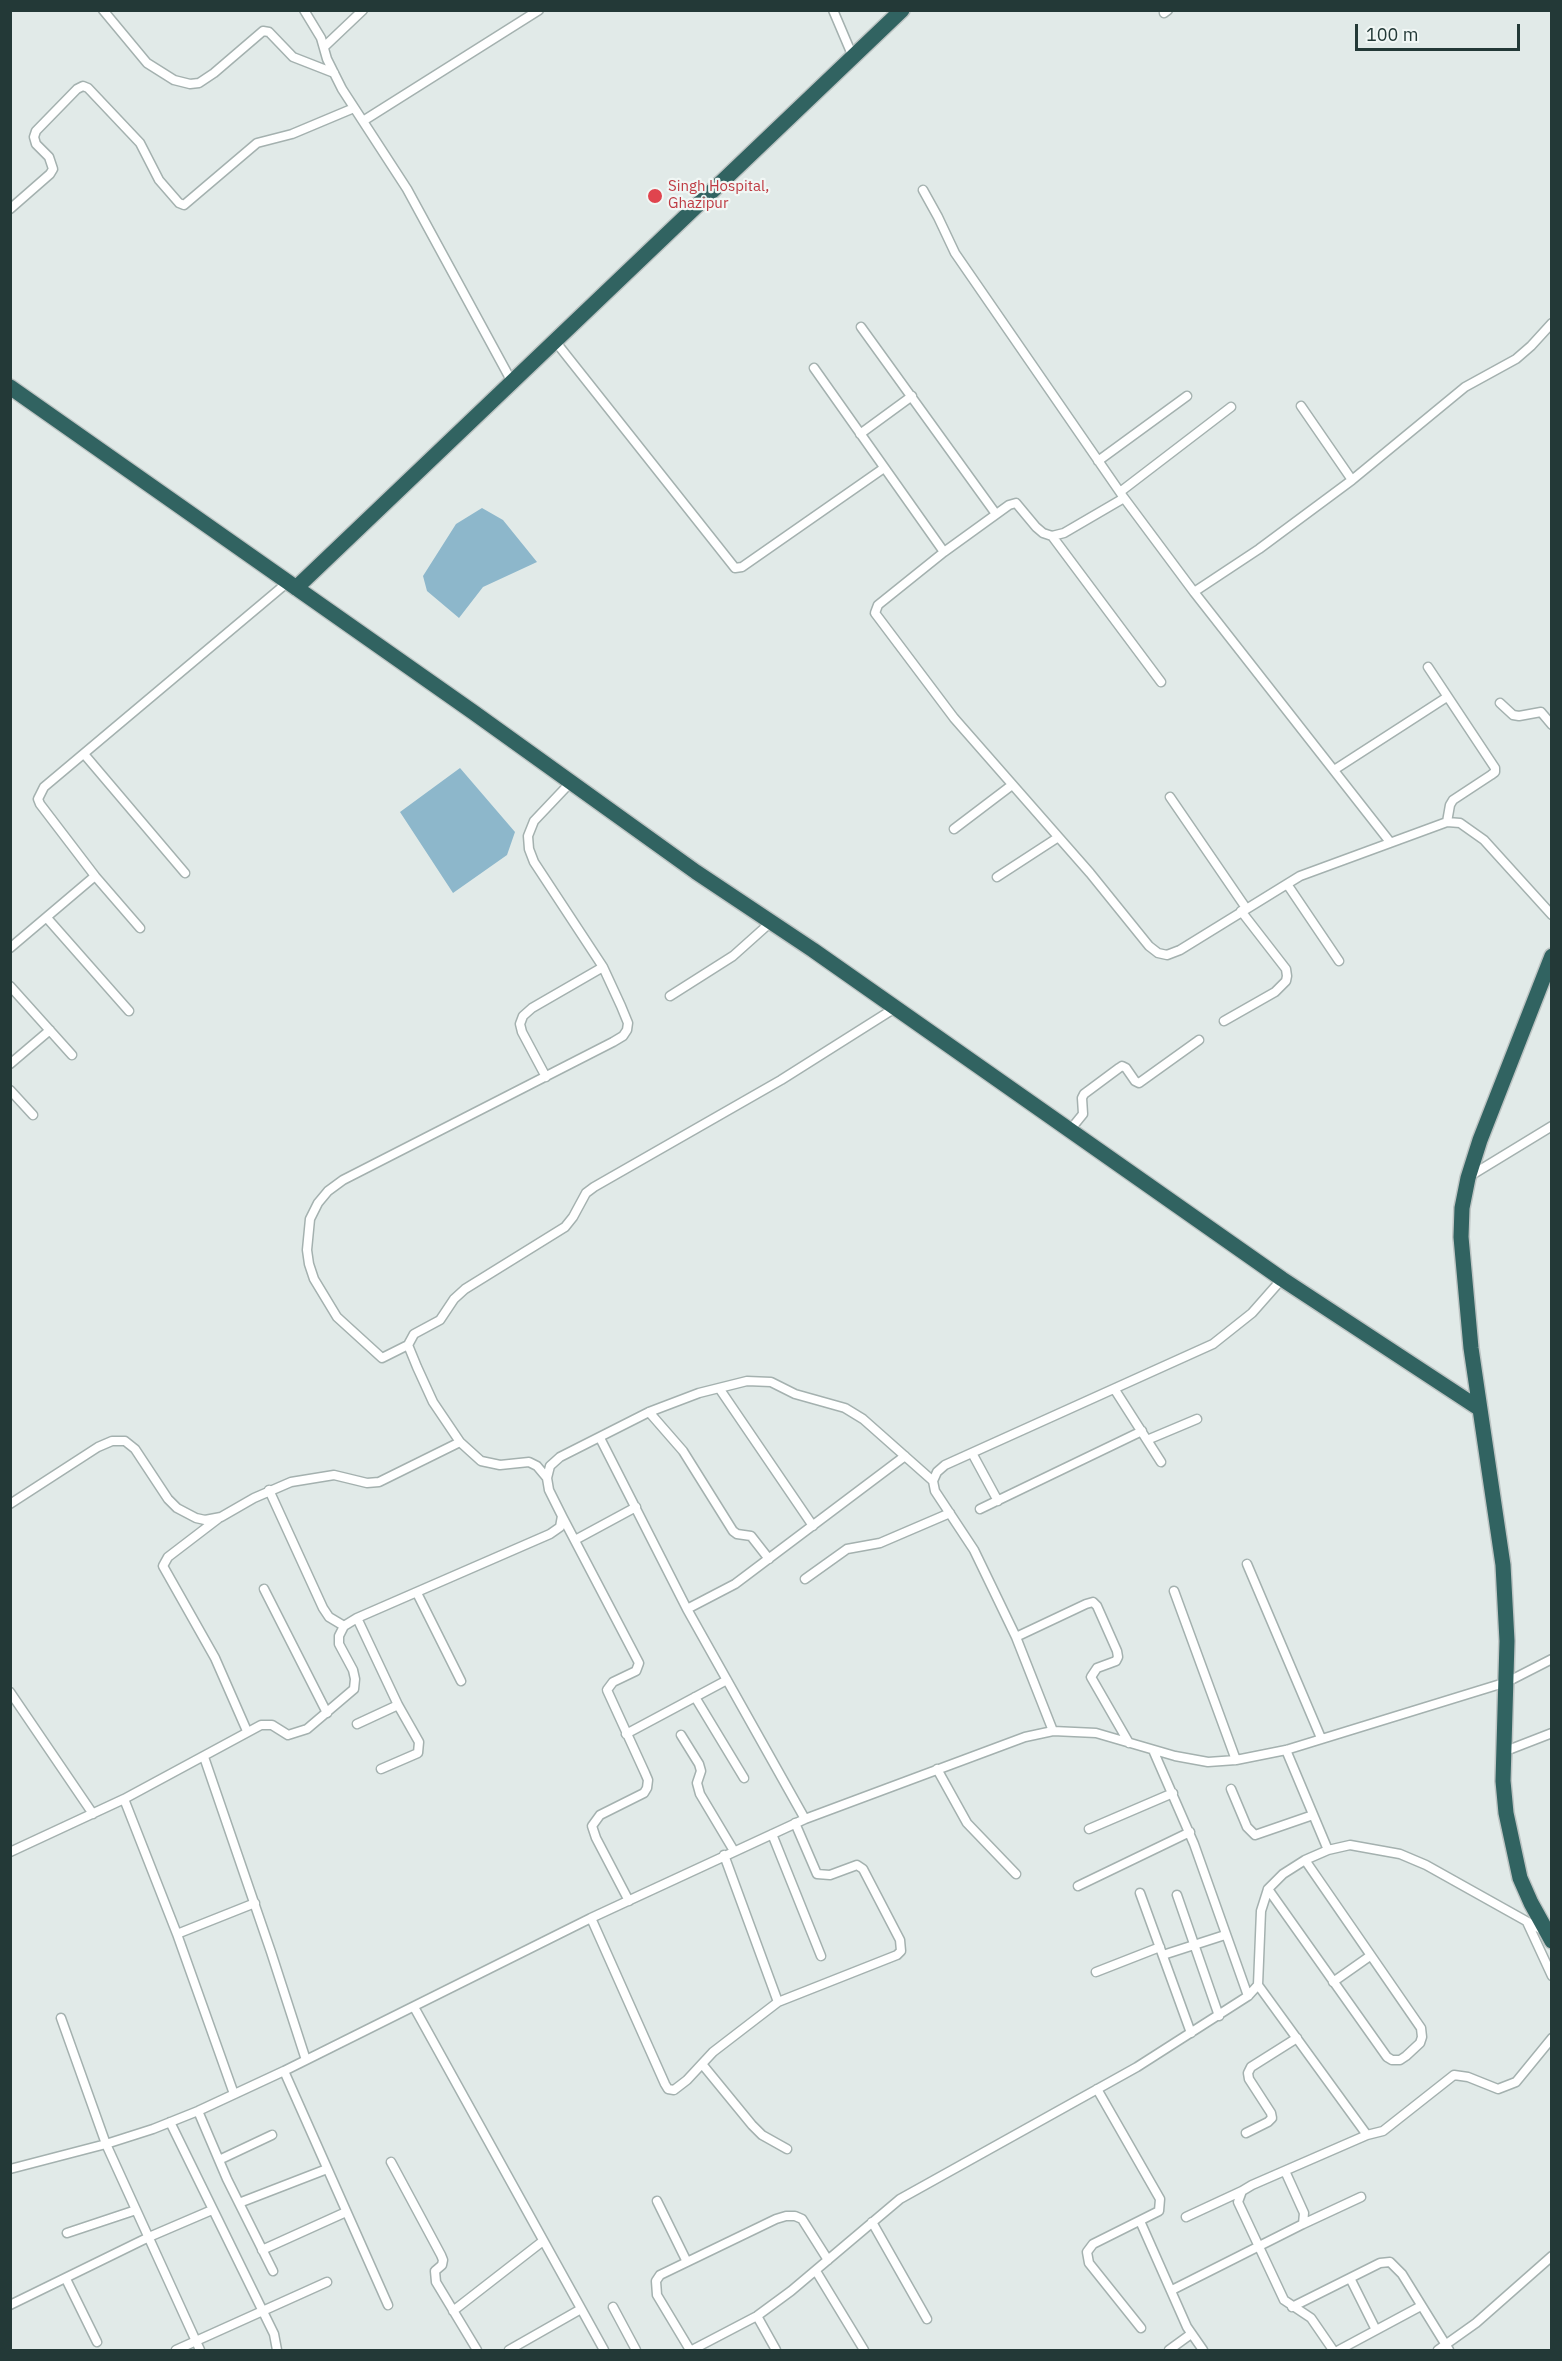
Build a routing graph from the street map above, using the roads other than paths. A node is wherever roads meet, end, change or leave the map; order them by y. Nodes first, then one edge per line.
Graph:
1 (103, 10) edge
2 (304, 10) edge
3 (363, 10) edge
4 (539, 10) edge
5 (833, 10) edge
6 (902, 10) edge
7 (324, 47) junction
8 (853, 57) junction
9 (334, 73) junction
10 (354, 108) junction
11 (363, 121) junction
12 (923, 190) dead end
13 (10, 209) edge
14 (1551, 323) edge
15 (861, 327) dead end
16 (555, 341) junction
17 (814, 368) dead end
18 (512, 382) junction
19 (10, 387) edge
20 (912, 396) junction
21 (1187, 396) dead end
22 (1301, 406) dead end
23 (1231, 407) dead end
24 (860, 434) junction
25 (1098, 461) junction
26 (884, 468) junction
27 (1352, 480) junction
28 (1122, 495) junction
29 (996, 514) junction
30 (1052, 536) junction
31 (944, 552) junction
32 (292, 585) junction
33 (1194, 592) junction
34 (1428, 667) dead end
35 (1161, 682) dead end
36 (1447, 697) junction
37 (1500, 703) dead end
38 (1548, 714) edge
39 (1551, 725) edge
40 (84, 754) junction
41 (1334, 770) junction
42 (571, 782) junction
43 (1012, 785) junction
44 (1170, 797) dead end
45 (1447, 822) junction
46 (954, 829) dead end
47 (1057, 838) junction
48 (1390, 842) junction
49 (185, 873) dead end
50 (95, 876) junction
51 (997, 877) dead end
52 (1287, 884) junction
53 (1244, 910) junction
54 (1551, 915) edge
55 (47, 918) junction
56 (771, 922) junction
57 (140, 928) dead end
58 (10, 948) edge
59 (1551, 956) edge
60 (1339, 961) dead end
61 (603, 967) junction
62 (10, 986) edge
63 (670, 996) dead end
64 (895, 1008) junction
65 (129, 1011) dead end
66 (1224, 1021) dead end
67 (50, 1030) junction
68 (1199, 1040) dead end
69 (72, 1055) dead end
70 (10, 1064) edge
71 (546, 1077) junction
72 (10, 1090) edge
73 (33, 1115) dead end
74 (1551, 1126) edge
75 (1070, 1131) junction
76 (1468, 1178) junction
77 (1282, 1278) junction
78 (408, 1346) junction
79 (719, 1388) junction
80 (1115, 1390) junction
81 (1480, 1409) junction
82 (649, 1412) junction
83 (1197, 1419) dead end
84 (1142, 1431) junction
85 (600, 1438) junction
86 (1147, 1440) junction
87 (460, 1442) junction
88 (972, 1453) junction
89 (905, 1456) junction
90 (1161, 1462) dead end
91 (547, 1478) junction
92 (933, 1481) junction
93 (270, 1490) junction
94 (998, 1501) junction
95 (10, 1504) edge
96 (636, 1507) junction
97 (980, 1509) dead end
98 (950, 1513) junction
99 (562, 1516) junction
100 (221, 1517) junction
101 (813, 1526) junction
102 (575, 1540) junction
103 (769, 1559) junction
104 (1247, 1564) dead end
105 (805, 1579) dead end
106 (264, 1589) dead end
107 (1174, 1592) dead end
108 (417, 1593) junction
109 (687, 1609) junction
110 (357, 1618) junction
111 (344, 1626) junction
112 (1016, 1637) junction
113 (1551, 1659) edge
114 (727, 1680) junction
115 (461, 1681) dead end
116 (1507, 1682) junction
117 (10, 1692) edge
118 (695, 1697) junction
119 (398, 1705) junction
120 (327, 1713) junction
121 (357, 1724) dead end
122 (247, 1731) junction
123 (1053, 1731) junction
124 (1551, 1733) edge
125 (626, 1734) junction
126 (681, 1734) dead end
127 (1321, 1738) junction
128 (1129, 1743) junction
129 (1153, 1750) junction
130 (1286, 1750) junction
131 (1503, 1752) junction
132 (204, 1757) junction
133 (1236, 1760) junction
134 (381, 1769) dead end
135 (937, 1769) junction
136 (744, 1778) dead end
137 (1231, 1789) dead end
138 (1173, 1793) junction
139 (124, 1799) junction
140 (93, 1814) junction
141 (1313, 1815) junction
142 (805, 1819) junction
143 (795, 1823) junction
144 (1089, 1829) dead end
145 (1190, 1832) junction
146 (772, 1834) junction
147 (1328, 1850) junction
148 (734, 1851) junction
149 (10, 1852) edge
150 (724, 1855) junction
151 (1305, 1860) junction
152 (1016, 1874) dead end
153 (1078, 1886) dead end
154 (1268, 1889) junction
155 (1140, 1893) dead end
156 (1176, 1895) dead end
157 (629, 1901) junction
158 (255, 1903) junction
159 (591, 1918) junction
160 (1527, 1922) junction
161 (177, 1934) junction
162 (1225, 1935) junction
163 (1549, 1936) edge
164 (1194, 1945) junction
165 (1161, 1951) junction
166 (821, 1956) dead end
167 (1370, 1956) junction
168 (1096, 1972) dead end
169 (1551, 1976) edge
170 (1333, 1982) junction
171 (1258, 1985) junction
172 (1248, 1996) junction
173 (778, 2002) junction
174 (414, 2007) junction
175 (1219, 2016) junction
176 (61, 2018) dead end
177 (1191, 2033) junction
178 (1297, 2038) junction
179 (1551, 2038) edge
180 (306, 2060) junction
181 (702, 2064) junction
182 (284, 2071) junction
183 (1097, 2089) junction
184 (234, 2094) junction
185 (198, 2111) junction
186 (170, 2122) junction
187 (1246, 2133) dead end
188 (1367, 2134) junction
189 (272, 2136) dead end
190 (106, 2144) junction
191 (787, 2149) dead end
192 (219, 2160) junction
193 (391, 2162) dead end
194 (10, 2169) edge
195 (327, 2169) junction
196 (1285, 2171) junction
197 (1242, 2191) junction
198 (1361, 2197) dead end
199 (657, 2202) dead end
200 (239, 2203) junction
201 (136, 2210) junction
202 (212, 2211) junction
203 (346, 2212) junction
204 (1186, 2217) dead end
205 (1140, 2221) junction
206 (873, 2222) junction
207 (1303, 2224) junction
208 (67, 2233) dead end
209 (149, 2237) junction
210 (543, 2241) junction
211 (1257, 2247) junction
212 (262, 2250) junction
213 (1551, 2256) edge
214 (828, 2260) junction
215 (687, 2262) junction
216 (273, 2271) dead end
217 (816, 2271) junction
218 (1350, 2278) junction
219 (66, 2279) junction
220 (327, 2282) dead end
221 (1172, 2290) junction
222 (10, 2305) edge
223 (388, 2305) dead end
224 (1421, 2306) junction
225 (614, 2307) dead end
226 (1292, 2307) junction
227 (580, 2309) junction
228 (453, 2311) junction
229 (262, 2312) junction
230 (756, 2316) junction
231 (927, 2319) dead end
232 (1141, 2328) dead end
233 (1376, 2330) junction
234 (1191, 2334) junction
235 (196, 2341) junction
236 (97, 2342) dead end
237 (1444, 2349) edge
238 (176, 2350) edge
239 (200, 2350) edge
240 (277, 2350) edge
241 (477, 2350) edge
242 (509, 2350) edge
243 (604, 2350) edge
244 (636, 2350) edge
245 (691, 2350) edge
246 (776, 2350) edge
247 (864, 2350) edge
248 (1169, 2350) edge
249 (1203, 2350) edge
250 (1333, 2350) edge
251 (1339, 2350) edge

1 - 9 street
2 - 7 street
3 - 7 street
4 - 11 street
5 - 8 street
6 - 8 highway
7 - 9 street
8 - 16 highway
9 - 10 street
10 - 11 street
10 - 13 street
11 - 18 street
12 - 25 street
14 - 27 street
15 - 20 street
16 - 18 highway
16 - 26 street
17 - 24 street
18 - 32 highway
19 - 32 highway
20 - 24 street
20 - 29 street
21 - 25 street
22 - 27 street
23 - 28 street
24 - 26 street
25 - 28 street
26 - 31 street
27 - 33 street
28 - 30 street
28 - 33 street
29 - 30 street
29 - 31 street
30 - 35 street
31 - 43 street
32 - 40 street
32 - 42 highway
33 - 41 street
34 - 36 street
36 - 41 street
36 - 45 street
37 - 38 street
38 - 39 street
40 - 49 street
40 - 50 street
41 - 48 street
42 - 56 highway
42 - 61 street
43 - 46 street
43 - 47 street
44 - 53 street
45 - 48 street
45 - 54 street
47 - 51 street
47 - 53 street
48 - 52 street
50 - 55 street
50 - 57 street
52 - 53 street
52 - 60 street
53 - 66 street
55 - 58 street
55 - 65 street
56 - 63 street
56 - 64 highway
59 - 76 highway
61 - 71 street
61 - 71 street
62 - 67 street
64 - 75 highway
64 - 78 street
67 - 69 street
67 - 70 street
68 - 75 street
71 - 78 street
72 - 73 street
74 - 76 street
75 - 77 highway
76 - 81 highway
77 - 80 street
77 - 81 highway
78 - 87 street
79 - 82 street
79 - 89 street
79 - 101 street
80 - 84 street
80 - 88 street
81 - 116 highway
82 - 85 street
82 - 103 street
83 - 86 street
84 - 86 street
84 - 94 street
85 - 91 street
85 - 96 street
86 - 90 street
87 - 91 street
87 - 93 street
88 - 92 street
88 - 94 street
89 - 92 street
89 - 101 street
91 - 99 street
92 - 98 street
93 - 100 street
93 - 111 street
94 - 97 street
95 - 100 street
96 - 102 street
96 - 109 street
98 - 105 street
98 - 112 street
99 - 102 street
99 - 108 street
100 - 122 street
101 - 103 street
102 - 125 street
103 - 109 street
104 - 127 street
106 - 120 street
107 - 133 street
108 - 110 street
108 - 115 street
109 - 114 street
110 - 111 street
110 - 119 street
111 - 120 street
112 - 123 street
112 - 128 street
113 - 116 street
114 - 118 street
114 - 142 street
116 - 127 street
116 - 131 highway
117 - 140 street
118 - 125 street
118 - 136 street
119 - 121 street
119 - 134 street
120 - 122 street
122 - 132 street
123 - 128 street
123 - 135 street
124 - 131 street
125 - 157 street
126 - 148 street
127 - 130 street
128 - 129 street
129 - 133 street
129 - 138 street
130 - 133 street
130 - 141 street
131 - 163 highway
132 - 139 street
132 - 158 street
135 - 142 street
135 - 152 street
137 - 141 street
138 - 144 street
138 - 145 street
139 - 140 street
139 - 161 street
140 - 149 street
141 - 147 street
142 - 143 street
143 - 146 street
143 - 173 street
145 - 153 street
145 - 162 street
146 - 148 street
146 - 166 street
147 - 151 street
147 - 160 street
148 - 150 street
150 - 157 street
150 - 173 street
151 - 154 street
151 - 167 street
154 - 170 street
154 - 171 street
155 - 165 street
156 - 164 street
157 - 159 street
158 - 161 street
158 - 180 street
159 - 174 street
159 - 181 street
160 - 163 street
160 - 169 street
161 - 184 street
162 - 164 street
162 - 172 street
164 - 165 street
164 - 175 street
165 - 168 street
165 - 177 street
167 - 170 street
167 - 170 street
171 - 172 street
171 - 178 street
172 - 175 street
173 - 181 street
174 - 180 street
174 - 210 street
175 - 177 street
176 - 190 street
177 - 183 street
178 - 187 street
178 - 188 street
179 - 188 street
180 - 182 street
181 - 191 street
182 - 184 street
182 - 195 street
183 - 205 street
183 - 206 street
184 - 185 street
185 - 186 street
185 - 192 street
186 - 190 street
186 - 202 street
188 - 196 street
189 - 192 street
190 - 194 street
190 - 201 street
192 - 200 street
193 - 228 street
195 - 200 street
195 - 203 street
196 - 197 street
196 - 207 street
197 - 204 street
197 - 211 street
198 - 207 street
199 - 215 street
200 - 212 street
201 - 208 street
201 - 209 street
202 - 209 street
202 - 229 street
203 - 212 street
203 - 223 street
205 - 221 street
205 - 232 street
206 - 214 street
206 - 231 street
207 - 211 street
209 - 219 street
209 - 235 street
210 - 227 street
210 - 228 street
211 - 221 street
211 - 226 street
212 - 216 street
213 - 237 street
214 - 215 street
214 - 217 street
215 - 245 street
217 - 230 street
217 - 247 street
218 - 224 street
218 - 226 street
218 - 233 street
219 - 222 street
219 - 236 street
220 - 229 street
221 - 234 street
224 - 233 street
224 - 237 street
225 - 244 street
226 - 250 street
227 - 242 street
227 - 243 street
228 - 241 street
229 - 235 street
229 - 240 street
230 - 245 street
230 - 246 street
233 - 251 street
234 - 248 street
234 - 249 street
235 - 238 street
235 - 239 street

